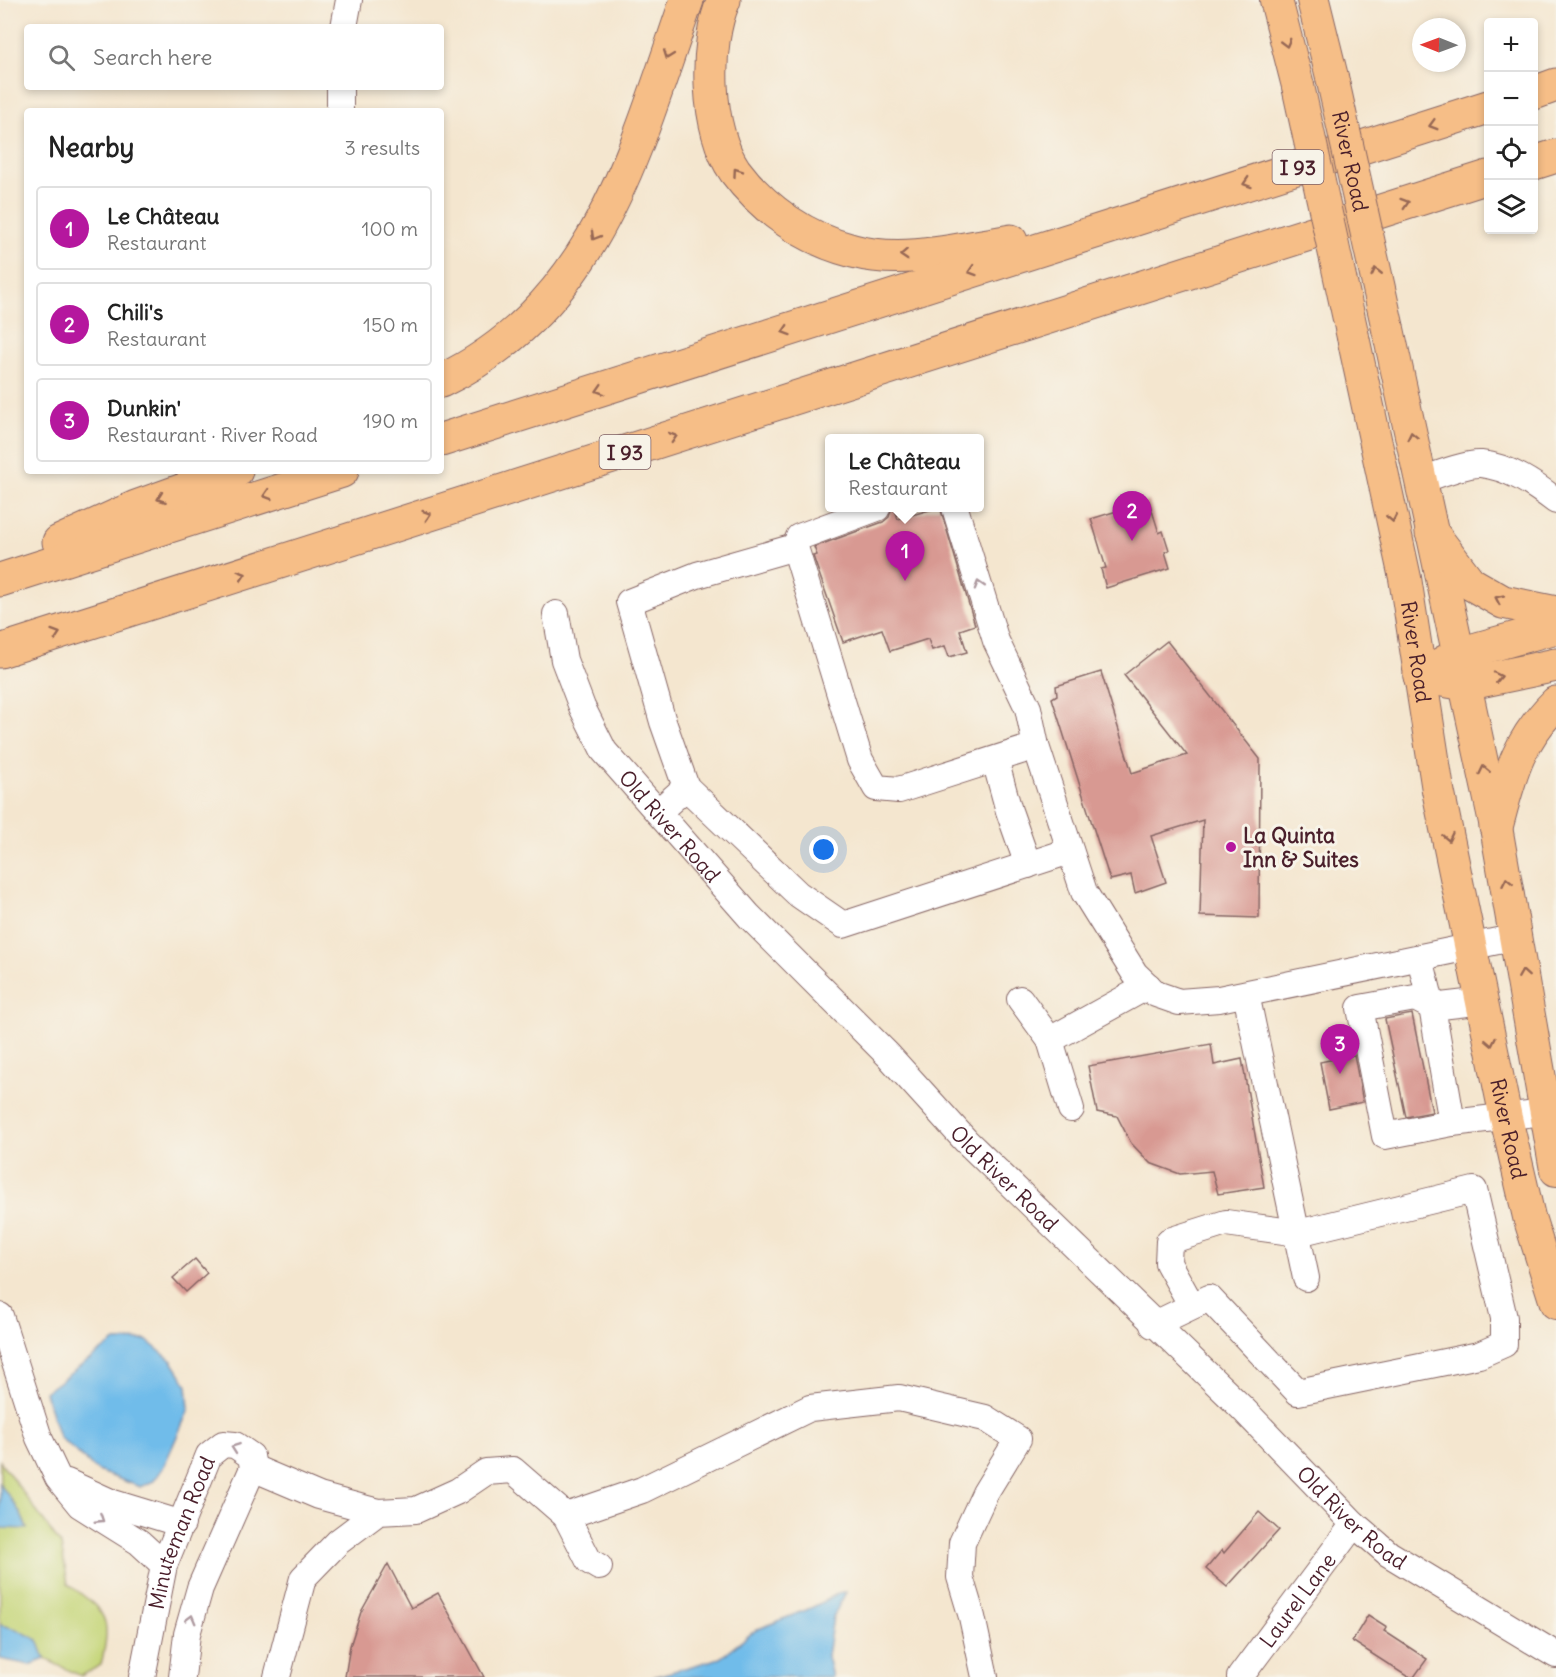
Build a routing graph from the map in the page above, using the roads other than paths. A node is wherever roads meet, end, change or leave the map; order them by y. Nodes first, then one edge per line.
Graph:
1 (349, 0) edge
2 (687, 0) edge
3 (724, 0) edge
4 (1276, 0) edge
5 (1313, 0) edge
6 (345, 24) edge
7 (1556, 85) edge
8 (340, 90) edge
9 (1538, 91) edge
10 (340, 108) edge
11 (1484, 108) edge
12 (1556, 156) edge
13 (1538, 161) edge
14 (1556, 167) edge
15 (1538, 171) edge
16 (1484, 180) edge
17 (1107, 227) junction
18 (444, 379) edge
19 (444, 439) edge
20 (228, 474) edge
21 (333, 474) edge
22 (1422, 480) junction
23 (1556, 501) edge
24 (866, 512) edge
25 (957, 512) edge
26 (1432, 533) junction
27 (795, 547) junction
28 (0, 569) edge
29 (0, 580) edge
30 (1556, 613) edge
31 (556, 614) dead end
32 (1556, 627) edge
33 (0, 651) edge
34 (1556, 665) edge
35 (1462, 669) junction
36 (1420, 676) junction
37 (1556, 702) edge
38 (1036, 746) junction
39 (995, 760) junction
40 (686, 787) junction
41 (658, 812) junction
42 (1496, 827) junction
43 (1070, 851) junction
44 (1028, 865) junction
45 (1517, 937) junction
46 (1472, 944) junction
47 (1420, 958) junction
48 (1148, 986) junction
49 (1246, 994) junction
50 (1020, 999) dead end
51 (1484, 1001) junction
52 (1432, 1007) junction
53 (1050, 1040) junction
54 (1071, 1109) dead end
55 (1544, 1112) junction
56 (1506, 1118) junction
57 (1452, 1123) junction
58 (1556, 1170) edge
59 (1298, 1233) junction
60 (1306, 1278) dead end
61 (1556, 1303) edge
62 (1192, 1306) junction
63 (0, 1316) edge
64 (1153, 1325) junction
65 (254, 1468) junction
66 (58, 1478) junction
67 (378, 1512) junction
68 (566, 1516) junction
69 (182, 1524) junction
70 (1354, 1524) junction
71 (164, 1565) junction
72 (599, 1567) dead end
73 (1556, 1655) edge
74 (142, 1677) edge
75 (182, 1677) edge
76 (277, 1677) edge
77 (985, 1677) edge
78 (1240, 1677) edge

1 - 6 street
2 -> 18 highway
17 -> 3 highway
4 -> 36 main road, River Road, bridge
22 -> 5 main road, River Road, bridge
7 - 9 highway
8 - 10 street
11 -> 17 highway, I 93
12 - 13 highway
14 - 15 highway
33 -> 16 highway, I 93
17 -> 19 highway, I 93
20 -> 28 highway
21 -> 29 highway
22 - 23 street
22 - 26 main road, River Road
24 - 27 street
38 -> 25 street
30 -> 26 highway
26 - 35 main road, River Road
27 - 39 street
27 - 40 street
31 - 41 street, Old River Road
32 - 35 highway
35 -> 34 highway
35 - 36 highway
42 -> 35 main road, River Road
36 -> 46 main road, River Road
37 - 42 highway
38 - 39 street
38 - 43 street
39 - 44 street
40 - 41 street
40 - 44 street
41 - 64 street, Old River Road
45 -> 42 main road, River Road
43 - 44 street
43 - 48 street
45 - 46 street
55 -> 45 main road, River Road
46 - 47 street
46 - 51 main road, River Road
47 - 49 street
47 - 52 street
48 - 49 street
48 - 53 street
49 - 59 street
50 - 53 street
51 - 52 street
51 -> 56 main road, River Road
52 - 57 street
52 - 57 street
53 - 54 street
55 - 56 street
55 - 58 main road, River Road
56 - 57 street
56 - 61 main road, River Road
59 - 60 street
59 - 62 street
59 - 62 street
62 - 64 street
63 - 66 street
64 - 70 street, Old River Road
65 - 67 street
65 -> 69 street, Minuteman Road
75 -> 65 street, Minuteman Road
66 - 69 street
66 -> 71 street
67 - 68 street
67 - 76 street
68 - 72 street
68 - 77 street
69 - 71 street, Minuteman Road
70 - 73 street, Old River Road
70 - 78 street, Laurel Lane
71 - 74 street, Minuteman Road

